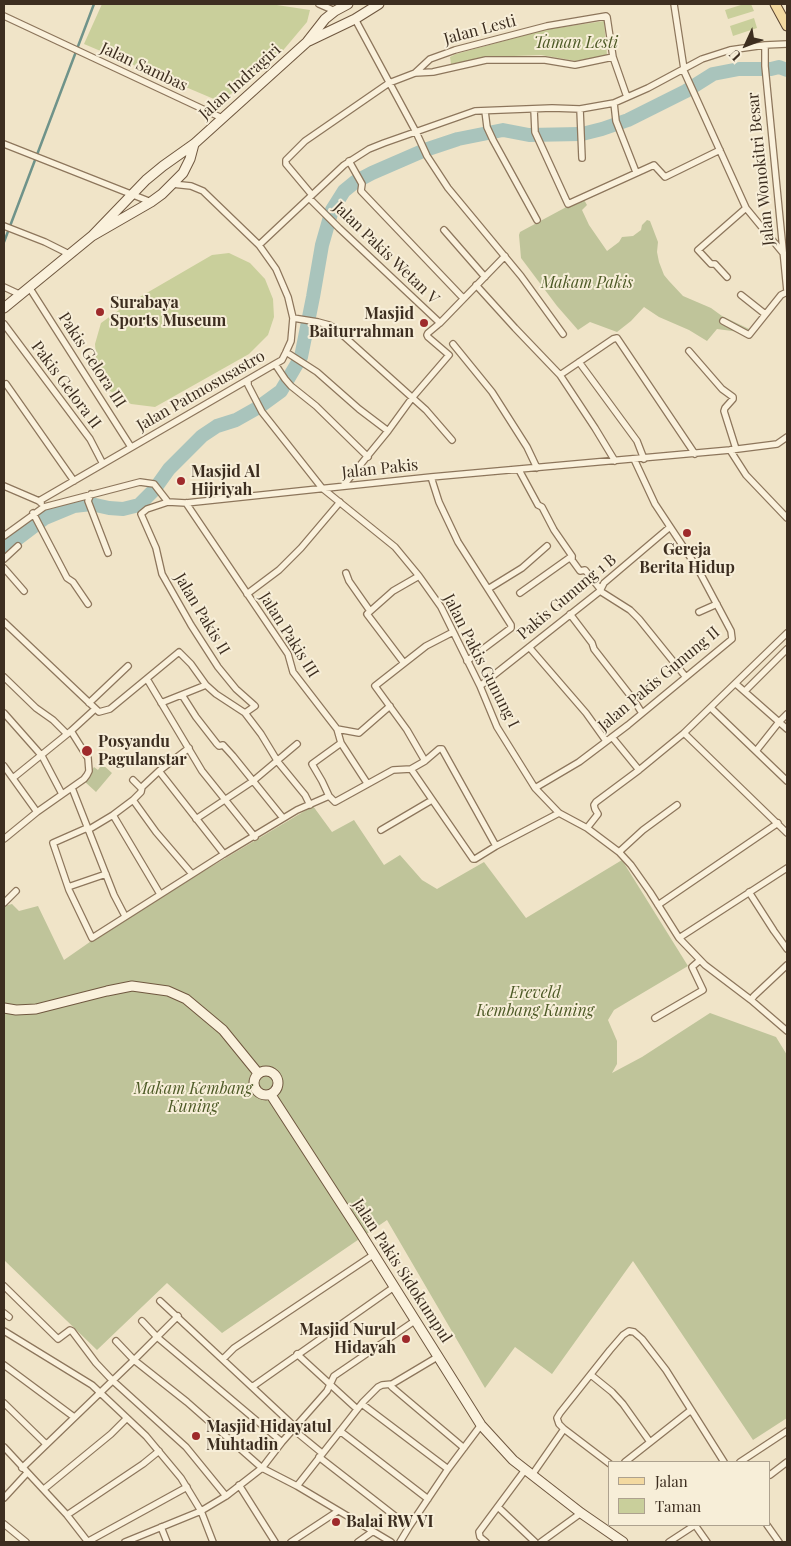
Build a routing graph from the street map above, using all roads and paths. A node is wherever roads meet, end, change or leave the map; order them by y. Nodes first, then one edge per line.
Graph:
1 (318, 4) edge
2 (348, 4) edge
3 (379, 4) edge
4 (674, 4) edge
5 (776, 4) edge
6 (335, 11) junction
7 (4, 16) edge
8 (355, 19) junction
9 (787, 26) edge
10 (306, 42) junction
11 (787, 44) edge
12 (765, 45) junction
13 (613, 57) junction
14 (684, 69) junction
15 (415, 73) junction
16 (390, 82) junction
17 (627, 97) junction
18 (614, 103) junction
19 (534, 109) junction
20 (580, 109) junction
21 (485, 110) junction
22 (222, 118) junction
23 (416, 132) junction
24 (4, 144) edge
25 (194, 144) junction
26 (720, 150) junction
27 (582, 158) dead end
28 (349, 161) junction
29 (636, 172) junction
30 (172, 184) junction
31 (131, 194) junction
32 (311, 196) junction
33 (151, 202) junction
34 (746, 208) junction
35 (537, 220) dead end
36 (5, 226) edge
37 (444, 230) dead end
38 (92, 236) junction
39 (258, 244) junction
40 (69, 254) junction
41 (784, 254) junction
42 (504, 256) junction
43 (485, 277) junction
44 (727, 277) dead end
45 (476, 285) junction
46 (4, 287) edge
47 (29, 287) junction
48 (787, 290) edge
49 (19, 294) junction
50 (741, 296) dead end
51 (463, 298) junction
52 (4, 308) edge
53 (765, 314) junction
54 (293, 318) junction
55 (723, 321) dead end
56 (440, 323) junction
57 (4, 324) edge
58 (563, 334) dead end
59 (688, 351) dead end
60 (286, 352) junction
61 (449, 355) junction
62 (579, 362) junction
63 (275, 364) junction
64 (560, 374) junction
65 (248, 380) junction
66 (6, 384) dead end
67 (412, 398) junction
68 (388, 432) junction
69 (787, 437) edge
70 (452, 440) dead end
71 (131, 447) junction
72 (733, 450) junction
73 (695, 454) junction
74 (368, 457) junction
75 (634, 459) junction
76 (644, 459) junction
77 (615, 461) junction
78 (103, 464) junction
79 (537, 468) junction
80 (519, 470) junction
81 (431, 477) junction
82 (74, 481) junction
83 (4, 486) edge
84 (343, 486) junction
85 (322, 488) junction
86 (91, 494) junction
87 (39, 501) junction
88 (168, 502) junction
89 (340, 502) junction
90 (186, 503) junction
91 (44, 507) junction
92 (33, 513) junction
93 (787, 518) edge
94 (670, 527) junction
95 (4, 536) edge
96 (18, 546) dead end
97 (547, 546) dead end
98 (108, 553) dead end
99 (572, 556) junction
100 (4, 559) edge
101 (4, 568) edge
102 (346, 574) dead end
103 (418, 576) junction
104 (488, 589) junction
105 (600, 590) junction
106 (24, 591) dead end
107 (520, 593) dead end
108 (247, 594) junction
109 (88, 604) dead end
110 (717, 604) junction
111 (370, 611) junction
112 (699, 612) dead end
113 (570, 614) junction
114 (4, 622) edge
115 (453, 632) junction
116 (787, 633) edge
117 (529, 647) junction
118 (787, 649) edge
119 (468, 661) junction
120 (404, 663) junction
121 (128, 666) dead end
122 (4, 676) edge
123 (685, 676) junction
124 (147, 679) junction
125 (736, 684) junction
126 (206, 685) junction
127 (480, 686) junction
128 (744, 691) junction
129 (182, 695) junction
130 (162, 702) junction
131 (89, 703) junction
132 (390, 706) junction
133 (710, 708) junction
134 (95, 709) junction
135 (642, 712) junction
136 (4, 713) edge
137 (245, 713) junction
138 (787, 714) edge
139 (779, 722) junction
140 (337, 729) junction
141 (787, 729) edge
142 (69, 733) junction
143 (684, 733) junction
144 (612, 737) junction
145 (606, 741) junction
146 (341, 743) junction
147 (297, 744) dead end
148 (189, 748) junction
149 (756, 751) junction
150 (42, 756) junction
151 (425, 761) junction
152 (278, 762) junction
153 (4, 766) edge
154 (412, 769) junction
155 (639, 770) junction
156 (159, 771) junction
157 (13, 778) junction
158 (133, 780) dead end
159 (253, 781) junction
160 (787, 781) edge
161 (367, 783) junction
162 (72, 788) junction
163 (141, 788) junction
164 (535, 788) junction
165 (62, 794) junction
166 (329, 796) junction
167 (225, 799) junction
168 (133, 800) junction
169 (432, 800) junction
170 (310, 805) junction
171 (677, 805) dead end
172 (37, 812) junction
173 (559, 813) junction
174 (113, 815) junction
175 (283, 818) junction
176 (196, 819) junction
177 (778, 823) junction
178 (587, 828) junction
179 (87, 829) junction
180 (381, 830) dead end
181 (787, 832) edge
182 (254, 836) junction
183 (4, 840) edge
184 (496, 846) junction
185 (619, 852) junction
186 (224, 854) junction
187 (787, 868) edge
188 (106, 874) junction
189 (192, 874) junction
190 (68, 887) junction
191 (16, 892) dead end
192 (749, 892) junction
193 (160, 894) junction
194 (4, 903) edge
195 (658, 905) junction
196 (125, 916) junction
197 (679, 938) junction
198 (787, 949) edge
199 (700, 960) junction
200 (787, 965) edge
201 (751, 1000) junction
202 (4, 1008) edge
203 (655, 1018) dead end
204 (787, 1030) edge
205 (258, 1073) junction
206 (270, 1095) junction
207 (373, 1255) junction
208 (4, 1286) edge
209 (394, 1287) junction
210 (160, 1300) dead end
211 (178, 1316) junction
212 (416, 1320) junction
213 (142, 1321) dead end
214 (4, 1331) edge
215 (158, 1337) junction
216 (116, 1341) dead end
217 (297, 1354) junction
218 (439, 1356) junction
219 (223, 1359) junction
220 (134, 1360) junction
221 (4, 1365) edge
222 (591, 1375) junction
223 (112, 1380) junction
224 (392, 1384) junction
225 (331, 1385) junction
226 (252, 1387) junction
227 (100, 1394) junction
228 (4, 1403) edge
229 (362, 1404) junction
230 (357, 1409) junction
231 (691, 1410) junction
232 (74, 1418) junction
233 (127, 1418) junction
234 (482, 1424) junction
235 (295, 1429) junction
236 (564, 1429) junction
237 (340, 1431) junction
238 (787, 1431) edge
239 (282, 1442) junction
240 (650, 1442) junction
241 (46, 1444) junction
242 (4, 1448) edge
243 (464, 1448) junction
244 (158, 1451) junction
245 (321, 1455) junction
246 (626, 1461) edge
247 (723, 1461) edge
248 (742, 1461) edge
249 (608, 1462) edge
250 (787, 1462) edge
251 (22, 1468) junction
252 (262, 1468) junction
253 (448, 1469) junction
254 (528, 1472) junction
255 (27, 1473) junction
256 (771, 1474) edge
257 (239, 1486) junction
258 (297, 1486) junction
259 (187, 1487) junction
260 (44, 1489) junction
261 (226, 1496) junction
262 (4, 1498) edge
263 (428, 1499) junction
264 (498, 1507) junction
265 (201, 1511) junction
266 (338, 1511) junction
267 (581, 1513) junction
268 (67, 1515) junction
269 (4, 1524) edge
270 (693, 1526) edge
271 (696, 1526) edge
272 (768, 1526) edge
273 (161, 1527) junction
274 (408, 1527) junction
275 (372, 1532) junction
276 (25, 1542) edge
277 (88, 1542) edge
278 (125, 1542) edge
279 (167, 1542) edge
280 (213, 1542) edge
281 (275, 1542) edge
282 (291, 1542) edge
283 (358, 1542) edge
284 (390, 1542) edge
285 (400, 1542) edge
286 (486, 1542) edge
287 (535, 1542) edge
288 (541, 1542) edge
289 (623, 1542) edge
290 (669, 1542) edge
291 (707, 1542) edge
292 (779, 1542) edge

1 - 6 street
2 - 6 street, Jalan Indragiri
3 - 8 street, Jalan Indragiri
4 - 14 street
5 - 9 main road
6 - 10 street, Jalan Indragiri
7 - 22 street, Jalan Sambas
8 - 10 street, Jalan Indragiri
8 - 16 street
10 - 22 street, Jalan Indragiri
11 - 12 street
12 - 14 street
12 - 41 street, Jalan Wonokitri Besar
13 - 15 street, Jalan Lesti
13 - 15 street, Jalan Lesti
13 - 17 street, Jalan Lesti
14 - 17 street
14 - 26 street
15 - 16 street, Jalan Lesti
16 - 23 street
16 - 32 street, Jalan Lesti
17 - 18 street
18 - 20 street
18 - 29 street
19 - 20 street
19 - 21 street
19 - 29 street
20 - 27 street
21 - 23 street
21 - 35 street
22 - 25 street, Jalan Indragiri
23 - 28 street
23 - 42 street
24 - 31 street
25 - 30 street, Jalan Indragiri
25 - 31 street, Jalan Indragiri
26 - 29 street
26 - 34 street
28 - 32 street
28 - 51 street
30 - 33 street, Jalan Indragiri
30 - 39 street, Jalan Patmosusastro
31 - 33 street
31 - 38 street, Jalan Indragiri
32 - 39 street
32 - 56 street, Jalan Pakis Wetan V
33 - 38 street, Jalan Indragiri
34 - 41 street
34 - 44 street
36 - 40 street
37 - 43 street
38 - 40 street, Jalan Indragiri
39 - 54 street, Jalan Patmosusastro
40 - 47 street, Jalan Indragiri
41 - 48 street, Jalan Wonokitri Besar
42 - 43 street
42 - 58 street
43 - 45 street
45 - 51 street
45 - 64 street
46 - 49 street
47 - 49 street, Jalan Indragiri
47 - 71 street, Pakis Gelora III
48 - 53 street
49 - 52 street, Jalan Indragiri
50 - 53 street
51 - 56 street
53 - 55 street
54 - 60 street, Jalan Patmosusastro
54 - 67 street
56 - 61 street, Jalan Pakis Wetan V
57 - 78 street, Pakis Gelora II
59 - 72 street
60 - 63 street, Jalan Patmosusastro
60 - 68 street
61 - 67 street
61 - 79 street
62 - 64 street
62 - 73 street
62 - 76 street
63 - 65 street, Jalan Patmosusastro
63 - 74 street
64 - 77 street
65 - 71 street, Jalan Patmosusastro
65 - 85 street, Jalan Pakis Gunung I
66 - 82 street
67 - 68 street
67 - 70 street
68 - 74 street
69 - 72 street
71 - 78 street, Jalan Patmosusastro
72 - 73 street, Jalan Pakis
72 - 93 street
73 - 76 street, Jalan Pakis
74 - 84 street
75 - 76 street, Jalan Pakis
75 - 77 street, Jalan Pakis
75 - 94 street, Jalan Pakis Gunung II
77 - 79 street, Jalan Pakis
78 - 82 street, Jalan Patmosusastro
79 - 80 street, Jalan Pakis
80 - 81 street, Jalan Pakis
80 - 99 street
81 - 84 street, Jalan Pakis
81 - 104 street
82 - 87 street, Jalan Patmosusastro
83 - 87 street
84 - 85 street, Jalan Pakis
85 - 89 street, Jalan Pakis Gunung I
85 - 90 street, Jalan Pakis
86 - 88 street
86 - 91 street
86 - 98 street
87 - 91 street
88 - 90 street, Jalan Pakis
88 - 137 street, Jalan Pakis II
89 - 103 street, Jalan Pakis Gunung I
89 - 108 street
90 - 108 street, Jalan Pakis III
91 - 92 street
92 - 95 street
92 - 109 street
94 - 105 street, Pakis Gunung 1 B
94 - 110 street, Jalan Pakis Gunung II
96 - 100 street
97 - 104 street
99 - 105 street
99 - 107 street
101 - 106 street
102 - 111 street
103 - 111 street
103 - 115 street, Jalan Pakis Gunung I
104 - 119 street
105 - 113 street, Pakis Gunung 1 B
105 - 123 street
108 - 140 street, Jalan Pakis III
110 - 112 street
110 - 123 street, Jalan Pakis Gunung II
111 - 120 street
113 - 117 street, Pakis Gunung 1 B
113 - 135 street
114 - 131 street
115 - 119 street, Jalan Pakis Gunung I
115 - 120 street
116 - 125 street
117 - 127 street, Pakis Gunung 1 B
117 - 145 street
118 - 128 street
119 - 127 street, Jalan Pakis Gunung I
120 - 132 street
121 - 131 street
122 - 142 street
123 - 135 street, Jalan Pakis Gunung II
124 - 126 street
124 - 130 street
124 - 134 street
125 - 128 street
125 - 133 street
126 - 129 street
126 - 137 street
127 - 164 street, Jalan Pakis Gunung I
128 - 139 street
129 - 130 street
129 - 159 street
130 - 148 street
131 - 134 street
132 - 140 street
132 - 151 street
133 - 143 street
133 - 149 street
134 - 142 street
135 - 144 street, Jalan Pakis Gunung II
136 - 150 street
137 - 152 street
138 - 139 street
139 - 141 street
139 - 149 street
140 - 146 street, Jalan Pakis III
142 - 150 street
142 - 162 street
143 - 155 street
143 - 177 street
144 - 145 street, Jalan Pakis Gunung II
144 - 155 street
145 - 164 street, Jalan Pakis Gunung II
146 - 161 street, Jalan Pakis III
146 - 166 street
147 - 152 street
148 - 156 street
148 - 167 street
149 - 160 street
150 - 157 street
150 - 165 street
151 - 154 street
151 - 184 street
152 - 159 street
152 - 170 street
153 - 157 street
154 - 161 street
154 - 169 street
155 - 178 street
156 - 163 street
156 - 176 street
157 - 172 street
158 - 163 street
159 - 167 street
159 - 175 street
161 - 166 street
162 - 165 street
162 - 179 street
163 - 168 street
164 - 173 street, Jalan Pakis Gunung I
165 - 172 street
166 - 170 street
167 - 176 street
167 - 182 street
168 - 174 street
168 - 189 street
169 - 180 street
169 - 184 street
170 - 175 street
171 - 185 street
172 - 183 street
173 - 178 street, Jalan Pakis Gunung I
173 - 184 street
174 - 179 street
174 - 193 street
175 - 182 street
176 - 186 street
177 - 181 street
177 - 195 street
178 - 185 street, Jalan Pakis Gunung I
179 - 188 street
179 - 190 street
182 - 186 street
185 - 195 street, Jalan Pakis Gunung I
186 - 189 street
187 - 192 street
188 - 190 street
188 - 196 street
189 - 193 street
190 - 196 street
191 - 194 street
192 - 197 street
192 - 198 street
193 - 196 street
195 - 197 street, Jalan Pakis Gunung I
197 - 199 street, Jalan Pakis Gunung I
199 - 201 street, Jalan Pakis Gunung I
199 - 203 street
200 - 201 street
201 - 204 street, Jalan Pakis Gunung I
202 - 205 street
205 - 206 street
205 - 206 street
206 - 207 street, Jalan Pakis Sidokumpul
207 - 209 street, Jalan Pakis Sidokumpul
207 - 219 street
208 - 223 street
209 - 212 street, Jalan Pakis Sidokumpul
209 - 217 street
210 - 211 street
211 - 215 street
211 - 219 street
212 - 218 street, Jalan Pakis Sidokumpul
212 - 225 street
213 - 215 street
214 - 227 street
215 - 220 street
215 - 239 street
216 - 220 street
217 - 225 street
217 - 226 street
218 - 224 street
218 - 234 street, Jalan Pakis Sidokumpul
219 - 226 street
220 - 223 street
220 - 252 street
221 - 232 street
222 - 231 street
222 - 236 street
222 - 240 street
223 - 227 street
223 - 261 street
224 - 229 street
224 - 243 street
225 - 230 street
225 - 235 street
226 - 235 street
227 - 232 street
227 - 233 street
228 - 241 street
229 - 230 street
229 - 253 street
230 - 237 street
231 - 240 street
231 - 247 street
232 - 241 street
233 - 244 street
233 - 260 street
234 - 243 street
234 - 254 street, Jalan Pakis Sidokumpul
235 - 239 street
235 - 245 street
236 - 249 street
236 - 254 street
237 - 245 street
237 - 263 street
238 - 248 street
239 - 252 street
240 - 246 street
241 - 251 street
242 - 251 street
243 - 253 street
244 - 259 street
244 - 268 street
245 - 258 street
245 - 274 street
250 - 256 street
251 - 255 street
252 - 257 street
252 - 258 street
253 - 263 street
254 - 264 street
254 - 267 street, Jalan Pakis Sidokumpul
255 - 260 street
255 - 262 street
257 - 261 street
257 - 281 street
258 - 266 street
259 - 265 street
259 - 277 street
260 - 268 street
261 - 265 street
263 - 274 street
264 - 286 street
264 - 287 street
265 - 273 street
265 - 280 street
266 - 275 street
266 - 282 street
267 - 288 street
267 - 289 street, Jalan Pakis Sidokumpul
268 - 277 street
269 - 276 street
270 - 290 street
271 - 291 street
272 - 292 street
273 - 278 street
273 - 279 street
274 - 285 street
275 - 283 street
275 - 284 street

